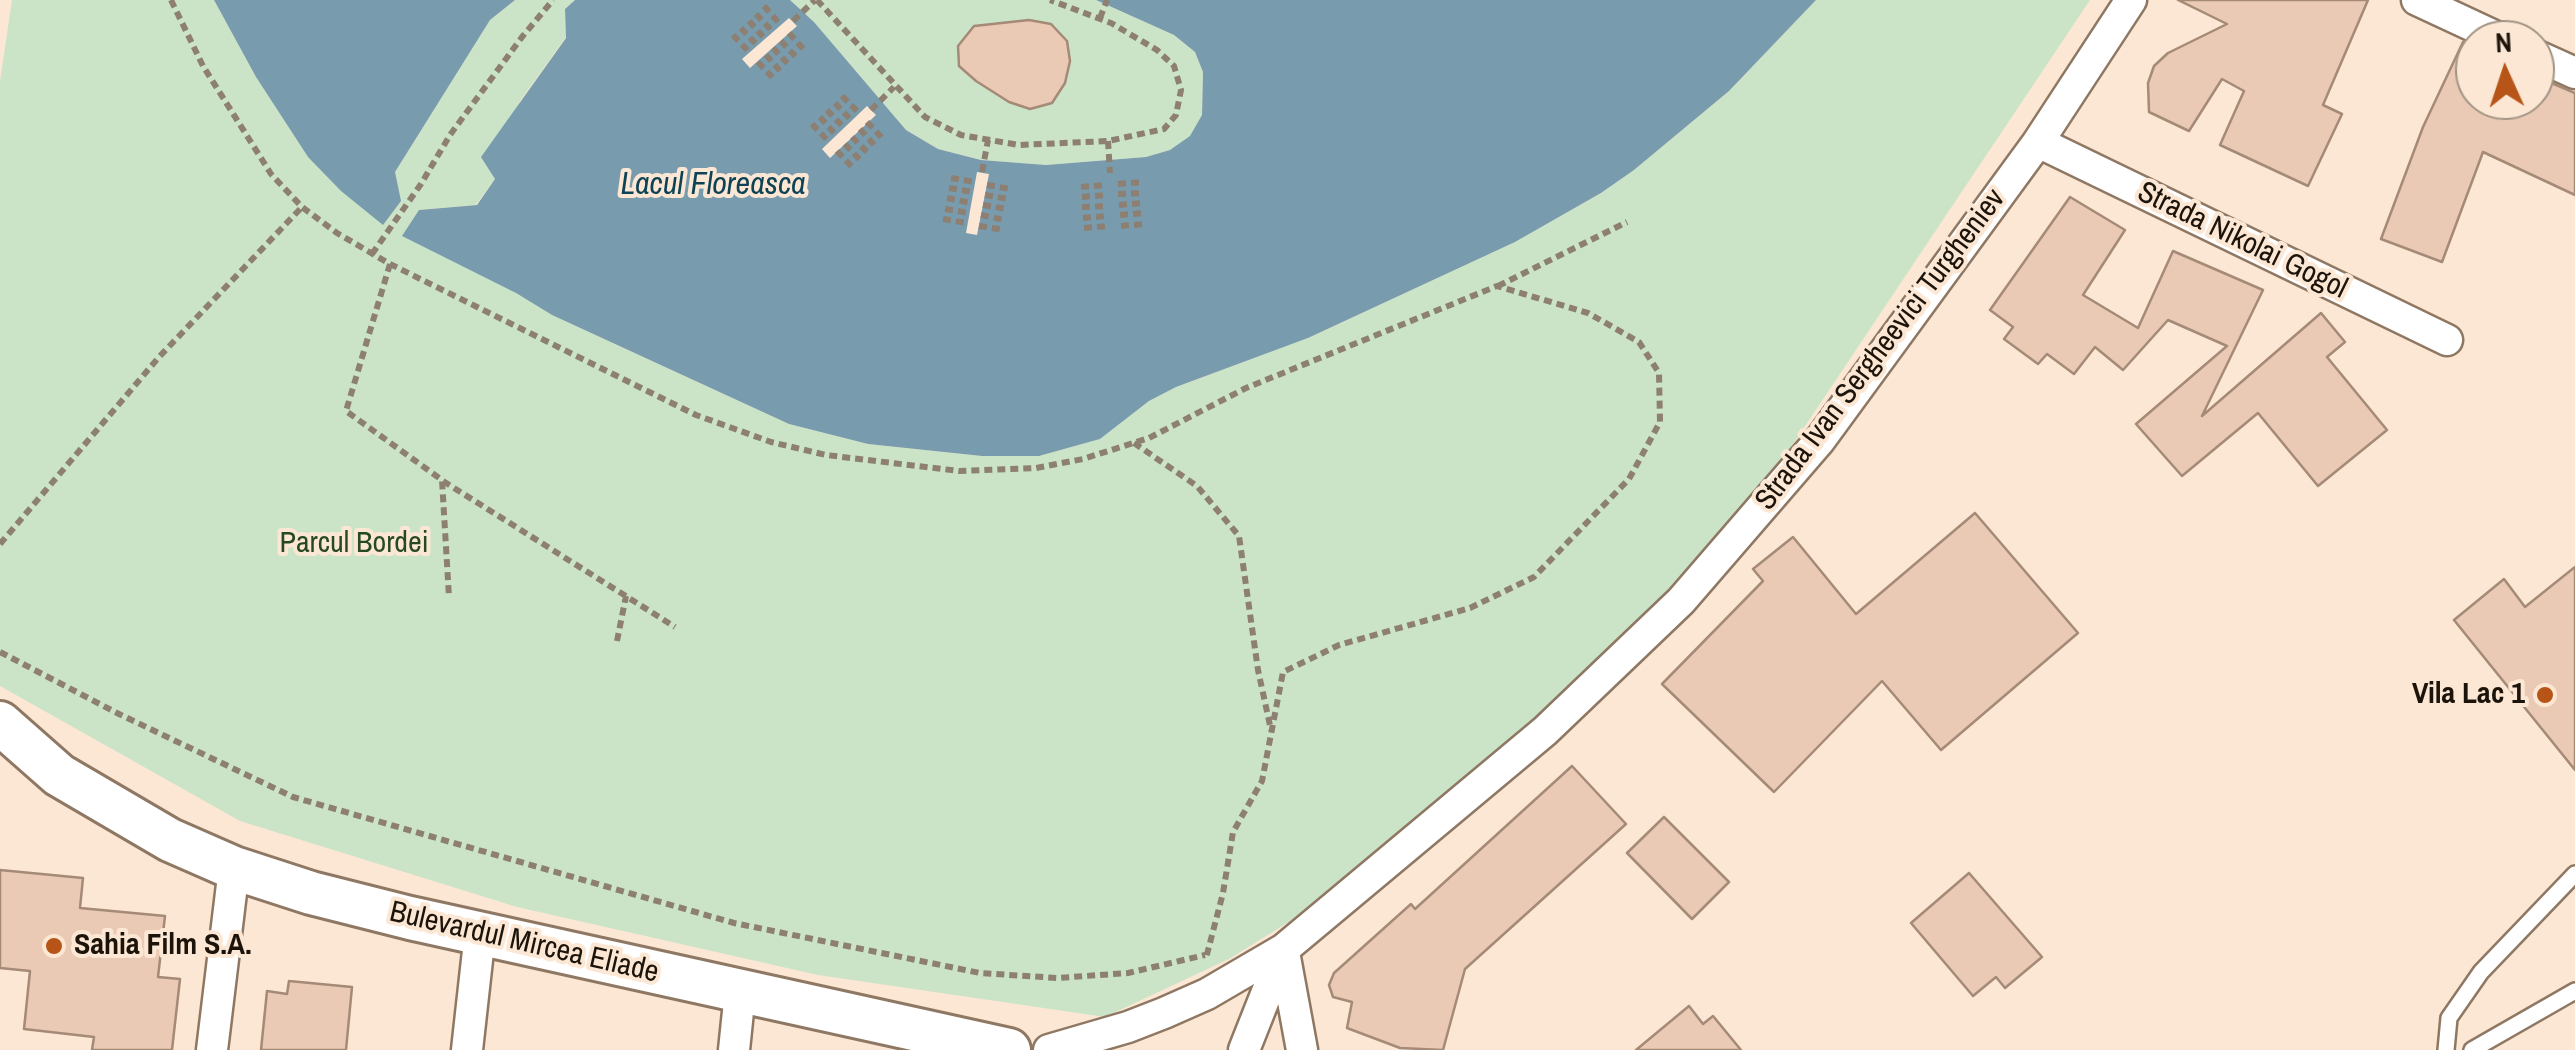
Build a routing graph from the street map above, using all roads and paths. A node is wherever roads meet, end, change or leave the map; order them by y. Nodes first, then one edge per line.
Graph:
1 (171, 0) edge
2 (553, 0) edge
3 (816, 0) edge
4 (1050, 0) edge
5 (1107, 0) edge
6 (2131, 0) edge
7 (2416, 0) edge
8 (764, 6) dead end
9 (756, 14) dead end
10 (1100, 18) junction
11 (2460, 20) edge
12 (749, 21) dead end
13 (792, 22) dead end
14 (780, 24) dead end
15 (740, 28) dead end
16 (773, 32) dead end
17 (733, 34) dead end
18 (788, 34) dead end
19 (765, 39) dead end
20 (781, 41) dead end
21 (758, 46) dead end
22 (773, 48) dead end
23 (806, 52) dead end
24 (750, 53) dead end
25 (766, 55) dead end
26 (798, 59) dead end
27 (758, 62) dead end
28 (790, 66) dead end
29 (782, 73) dead end
30 (774, 80) dead end
31 (894, 87) junction
32 (842, 96) dead end
33 (835, 103) dead end
34 (827, 110) dead end
35 (871, 110) dead end
36 (860, 114) dead end
37 (820, 117) dead end
38 (852, 121) dead end
39 (868, 122) dead end
40 (812, 124) dead end
41 (844, 128) dead end
42 (860, 129) dead end
43 (836, 135) dead end
44 (852, 137) dead end
45 (884, 140) dead end
46 (988, 140) junction
47 (1108, 141) junction
48 (829, 142) dead end
49 (2038, 142) junction
50 (844, 144) dead end
51 (877, 148) dead end
52 (837, 151) dead end
53 (870, 155) dead end
54 (862, 162) dead end
55 (854, 169) dead end
56 (982, 172) dead end
57 (1110, 173) dead end
58 (951, 178) dead end
59 (975, 182) dead end
60 (1143, 182) dead end
61 (987, 184) dead end
62 (1118, 184) dead end
63 (1106, 185) dead end
64 (1082, 187) dead end
65 (949, 188) dead end
66 (1012, 189) dead end
67 (973, 192) dead end
68 (1143, 193) dead end
69 (1118, 194) dead end
70 (985, 195) dead end
71 (1106, 196) dead end
72 (1082, 197) dead end
73 (947, 198) dead end
74 (1010, 199) dead end
75 (971, 203) dead end
76 (1144, 204) dead end
77 (983, 205) dead end
78 (1119, 205) dead end
79 (1107, 206) dead end
80 (302, 207) junction
81 (1082, 207) dead end
82 (945, 208) dead end
83 (1008, 210) dead end
84 (969, 213) dead end
85 (1145, 214) dead end
86 (1120, 215) dead end
87 (981, 216) dead end
88 (1108, 216) dead end
89 (1083, 218) dead end
90 (943, 219) dead end
91 (1006, 220) dead end
92 (1627, 222) dead end
93 (967, 223) dead end
94 (1146, 224) dead end
95 (979, 226) dead end
96 (1109, 226) dead end
97 (1120, 226) dead end
98 (1084, 228) dead end
99 (1004, 230) dead end
100 (372, 254) junction
101 (390, 264) junction
102 (1497, 286) junction
103 (2447, 340) dead end
104 (1133, 443) junction
105 (442, 480) junction
106 (0, 544) edge
107 (626, 596) junction
108 (449, 597) dead end
109 (675, 627) dead end
110 (618, 641) dead end
111 (0, 652) edge
112 (0, 723) edge
113 (1272, 735) junction
114 (0, 763) edge
115 (60, 775) junction
116 (234, 868) junction
117 (2575, 874) edge
118 (480, 933) junction
119 (1284, 949) junction
120 (1206, 954) junction
121 (2575, 991) edge
122 (740, 992) junction
123 (1207, 994) junction
124 (1000, 1049) edge
125 (212, 1050) edge
126 (467, 1050) edge
127 (734, 1050) edge
128 (1050, 1050) edge
129 (1244, 1050) edge
130 (1302, 1050) edge
131 (2446, 1050) edge
132 (2472, 1050) edge

1 - 80 path
2 - 100 path
3 - 13 path
3 - 31 path
4 - 10 path
5 - 10 path
6 - 49 street, Strada Ivan Sergheevici Turgheniev
7 - 11 street
8 - 14 path
9 - 16 path
10 - 47 path
12 - 19 path
15 - 21 path
17 - 24 path
18 - 23 path
20 - 26 path
22 - 28 path
25 - 29 path
27 - 30 path
31 - 35 path
31 - 46 path
32 - 36 path
33 - 38 path
34 - 41 path
37 - 43 path
39 - 45 path
40 - 48 path
42 - 51 path
44 - 53 path
46 - 47 path
46 - 56 path
47 - 57 path
49 - 103 street, Strada Nikolai Gogol
49 - 119 street, Strada Ivan Sergheevici Turgheniev
50 - 54 path
52 - 55 path
58 - 59 path
60 - 62 path
61 - 66 path
63 - 64 path
65 - 67 path
68 - 69 path
70 - 74 path
71 - 72 path
73 - 75 path
76 - 78 path
77 - 83 path
79 - 81 path
80 - 100 path
80 - 106 path
82 - 84 path
85 - 86 path
87 - 91 path
88 - 89 path
90 - 93 path
92 - 102 path
94 - 97 path
95 - 99 path
96 - 98 path
100 - 101 path
101 - 104 path
101 - 105 path
102 - 104 path
102 - 113 path
104 - 113 path
105 - 107 path
105 - 108 path
107 - 109 path
107 - 110 path
111 - 120 path
112 - 115 street, Bulevardul Mircea Eliade
113 - 120 path
114 - 115 street, Bulevardul Mircea Eliade
115 - 116 street, Bulevardul Mircea Eliade
116 - 118 street, Bulevardul Mircea Eliade
116 - 125 street
117 - 131 lane
118 - 122 street, Bulevardul Mircea Eliade
118 - 126 street
119 - 123 street, Strada Ivan Sergheevici Turgheniev
119 - 129 street, Strada Ivan Sergheevici Turgheniev
119 - 130 street
120 - 123 path
121 - 132 lane
122 - 124 street, Bulevardul Mircea Eliade
122 - 127 street
123 - 128 street, Strada Ivan Sergheevici Turgheniev

